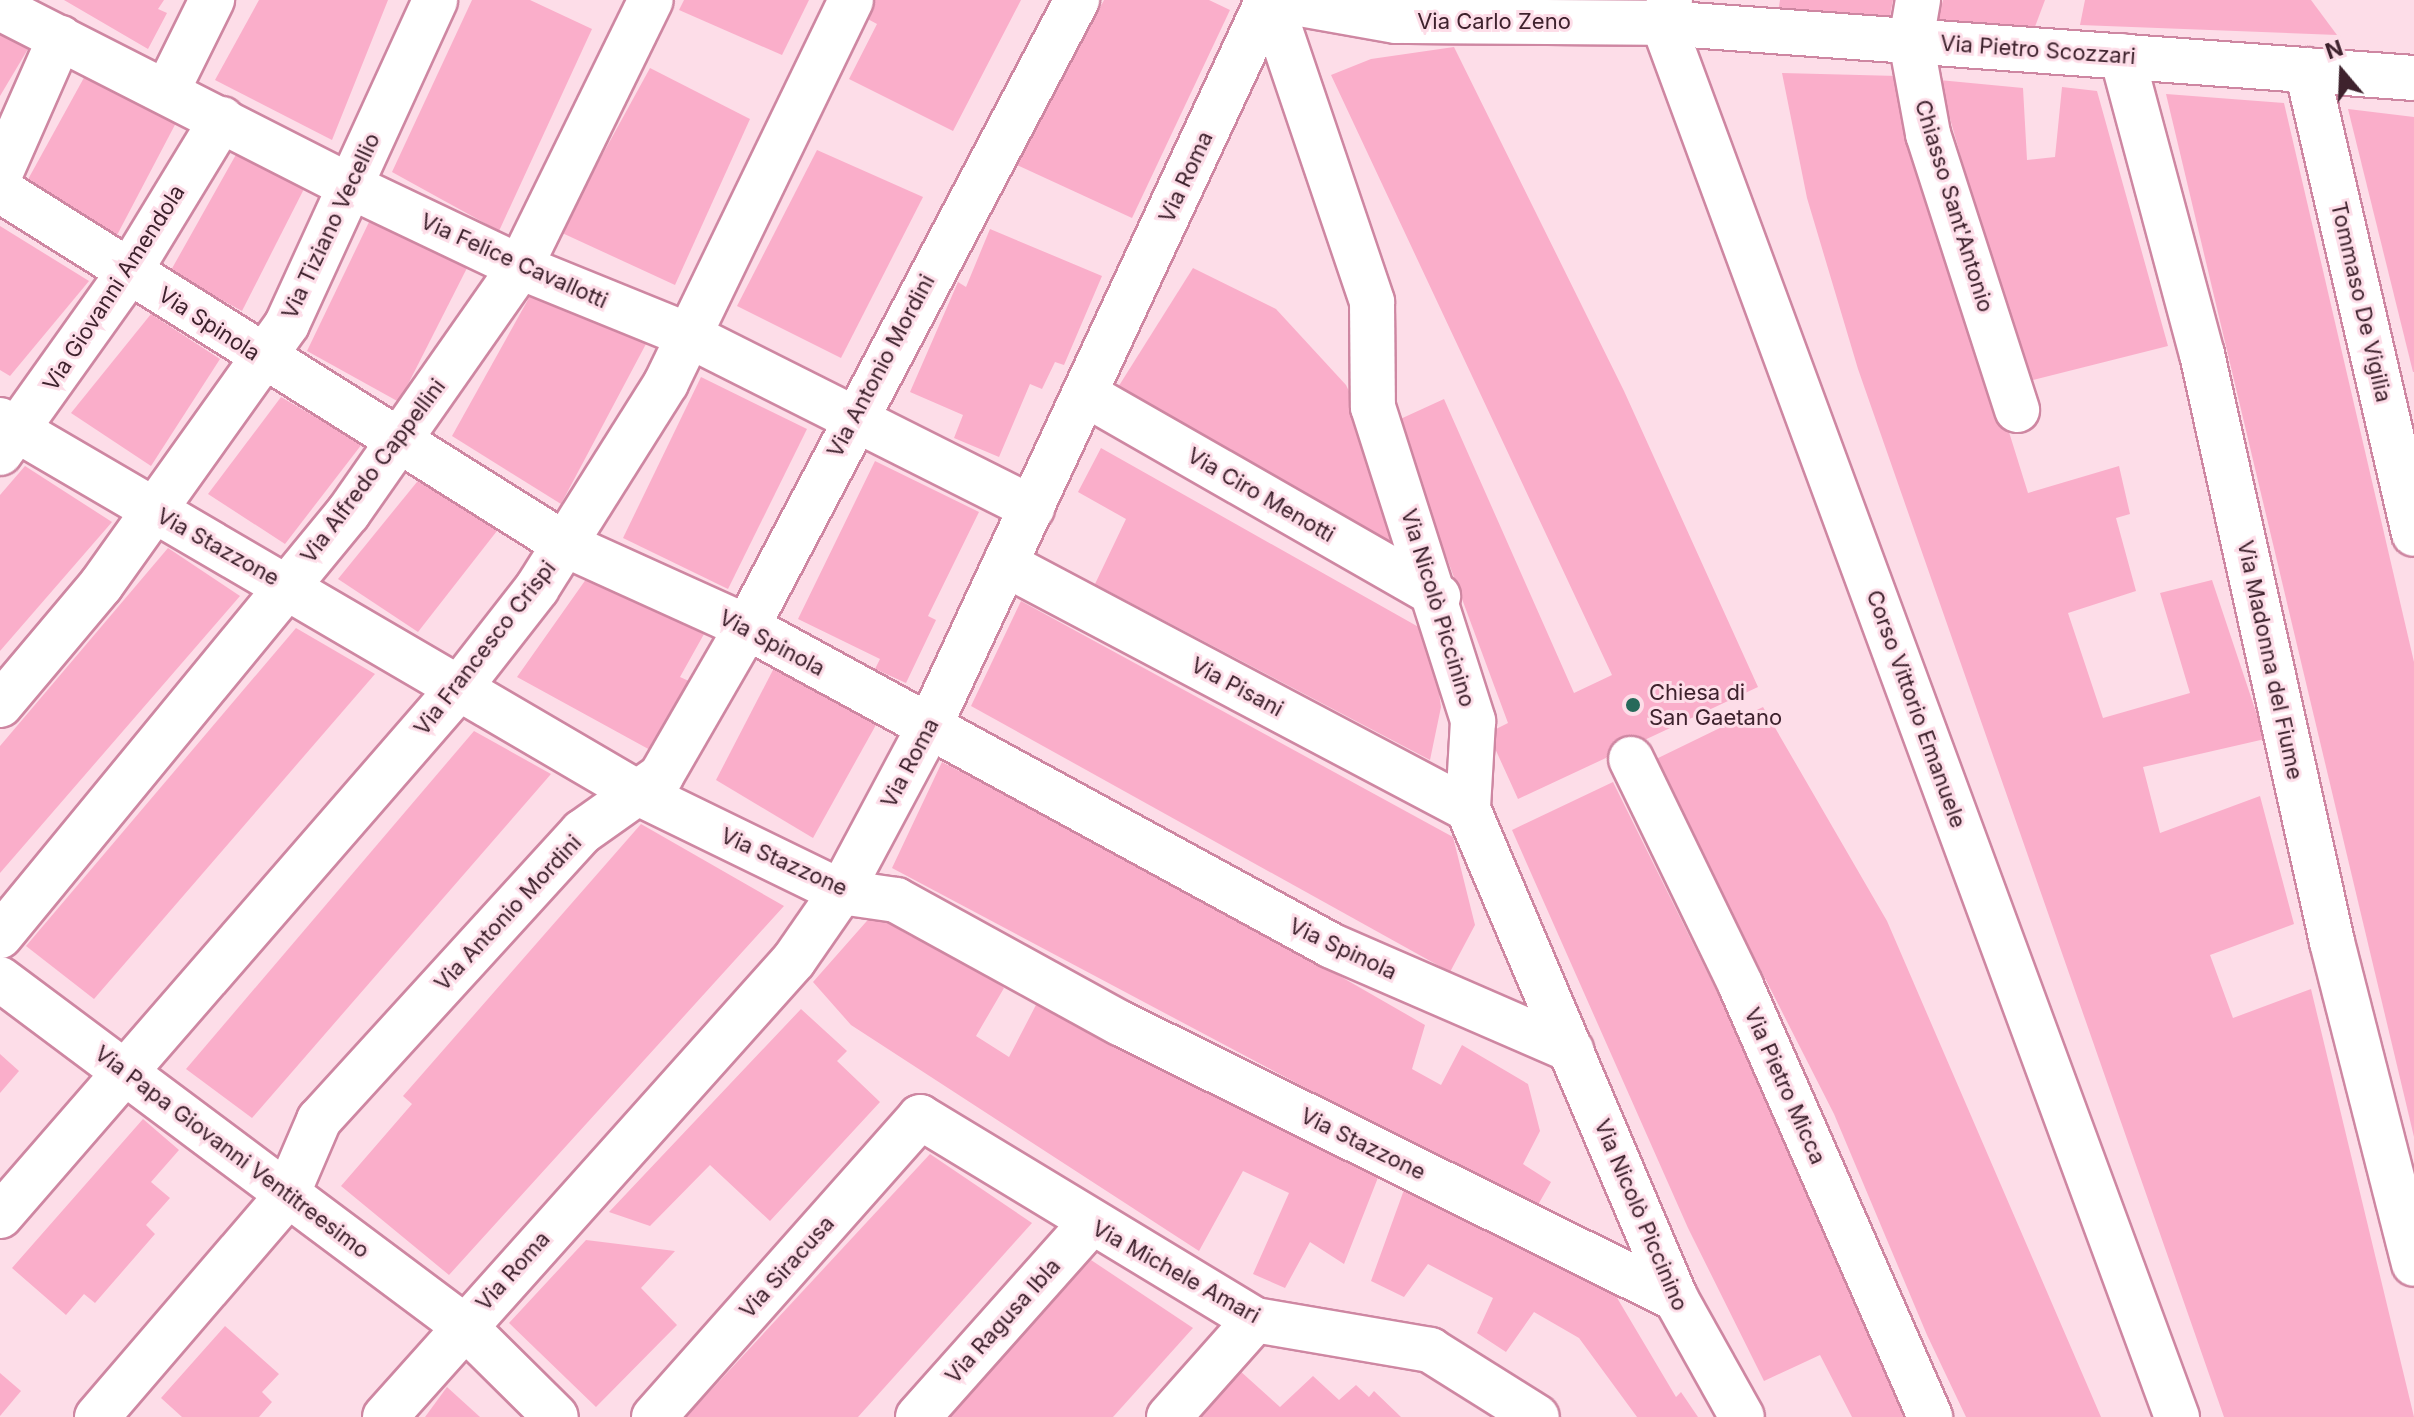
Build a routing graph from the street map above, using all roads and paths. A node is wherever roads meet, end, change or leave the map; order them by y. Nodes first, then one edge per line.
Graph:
1 (212, 0) edge
2 (435, 0) edge
3 (651, 0) edge
4 (851, 0) edge
5 (1077, 0) edge
6 (1269, 0) edge
7 (1278, 0) edge
8 (13, 8) edge
9 (1667, 11) edge
10 (1914, 20) edge
11 (60, 38) junction
12 (2122, 56) junction
13 (2307, 70) junction
14 (2414, 78) edge
15 (167, 91) junction
16 (222, 119) junction
17 (0, 174) edge
18 (350, 186) junction
19 (0, 190) edge
20 (520, 267) junction
21 (129, 272) junction
22 (690, 336) junction
23 (262, 359) junction
24 (1085, 394) junction
25 (2017, 410) dead end
26 (856, 414) junction
27 (6, 435) edge
28 (400, 439) junction
29 (1032, 508) junction
30 (154, 512) junction
31 (2414, 534) edge
32 (564, 544) junction
33 (1005, 564) junction
34 (286, 586) junction
35 (1438, 596) junction
36 (747, 627) junction
37 (459, 688) junction
38 (0, 705) edge
39 (928, 729) junction
40 (1631, 759) dead end
41 (638, 793) junction
42 (1468, 809) junction
43 (841, 892) junction
44 (0, 936) edge
45 (0, 979) edge
46 (1571, 1050) junction
47 (128, 1071) junction
48 (920, 1117) joint
49 (286, 1197) junction
50 (0, 1216) edge
51 (1089, 1225) junction
52 (2414, 1264) edge
53 (1676, 1299) junction
54 (1255, 1320) junction
55 (464, 1326) junction
56 (97, 1417) edge
57 (385, 1417) edge
58 (556, 1417) edge
59 (654, 1417) edge
60 (918, 1417) edge
61 (1169, 1417) edge
62 (1537, 1417) edge
63 (1742, 1417) edge
64 (1930, 1417) edge
65 (2177, 1417) edge

1 - 15 street
2 - 18 street, Via Tiziano Vecellio
3 - 20 street, Via Alfredo Cappellini
4 - 22 street, Via Francesco Crispi
5 - 26 street, Via Antonio Mordini
6 - 24 street, Via Roma
6 - 35 street, Via Nicolò Piccinino
7 - 9 street, Via Carlo Zeno
8 - 11 street, Via Felice Cavallotti
9 - 10 street, Via Pietro Scozzari
9 - 65 street, Corso Vittorio Emanuele
10 - 12 street, Via Pietro Scozzari
10 - 25 street, Chiasso Sant'Antonio
11 - 15 street, Via Felice Cavallotti
11 - 17 street
12 - 13 street, Via Pietro Scozzari
12 - 52 street, Via Madonna del Fiume
13 - 14 street, Via Pietro Scozzari
13 - 31 street, Tommaso De Vigilia
15 - 16 street, Via Felice Cavallotti
16 - 18 street, Via Felice Cavallotti
16 - 21 street, Via Giovanni Amendola
18 - 20 street, Via Felice Cavallotti
18 - 23 street, Via Tiziano Vecellio
19 - 21 street, Via Spinola
20 - 22 street, Via Felice Cavallotti
20 - 28 street, Via Alfredo Cappellini
21 - 23 street, Via Spinola
21 - 27 street, Via Giovanni Amendola
22 - 26 street, Via Felice Cavallotti
22 - 32 street, Via Francesco Crispi
23 - 28 street, Via Spinola
23 - 30 street, Via Tiziano Vecellio
24 - 29 street, Via Roma
24 - 35 street, Via Ciro Menotti
26 - 29 street, Via Felice Cavallotti
26 - 36 street, Via Antonio Mordini
27 - 30 street, Via Stazzone
28 - 32 street, Via Spinola
28 - 34 street, Via Alfredo Cappellini
29 - 33 street, Via Roma
30 - 34 street, Via Stazzone
30 - 38 street, Via Tiziano Vecellio
32 - 36 street, Via Spinola
32 - 37 street, Via Francesco Crispi
33 - 39 street, Via Roma
33 - 42 street, Via Pisani
34 - 37 street, Via Stazzone
34 - 44 street, Via Alfredo Cappellini
35 - 42 street, Via Nicolò Piccinino
36 - 39 street, Via Spinola
36 - 41 street, Via Antonio Mordini
37 - 41 street, Via Stazzone
37 - 47 street, Via Francesco Crispi
39 - 43 street, Via Roma
39 - 46 street, Via Spinola
40 - 64 street, Via Pietro Micca
41 - 43 street, Via Stazzone
41 - 49 street, Via Antonio Mordini
42 - 46 street, Via Nicolò Piccinino
43 - 53 street, Via Stazzone
43 - 55 street, Via Roma
45 - 47 street, Via Papa Giovanni Ventitreesimo
46 - 53 street, Via Nicolò Piccinino
47 - 49 street, Via Papa Giovanni Ventitreesimo
47 - 50 street, Via Francesco Crispi
48 - 51 street, Via Michele Amari
48 - 59 street, Via Siracusa
49 - 55 street, Via Papa Giovanni Ventitreesimo
49 - 56 street, Via Antonio Mordini
51 - 54 street, Via Michele Amari
51 - 60 street, Via Ragusa Ibla
53 - 63 street, Via Nicolò Piccinino
54 - 61 street
54 - 62 street, Via Michele Amari
55 - 57 street, Via Roma
55 - 58 street, Via Papa Giovanni Ventitreesimo

